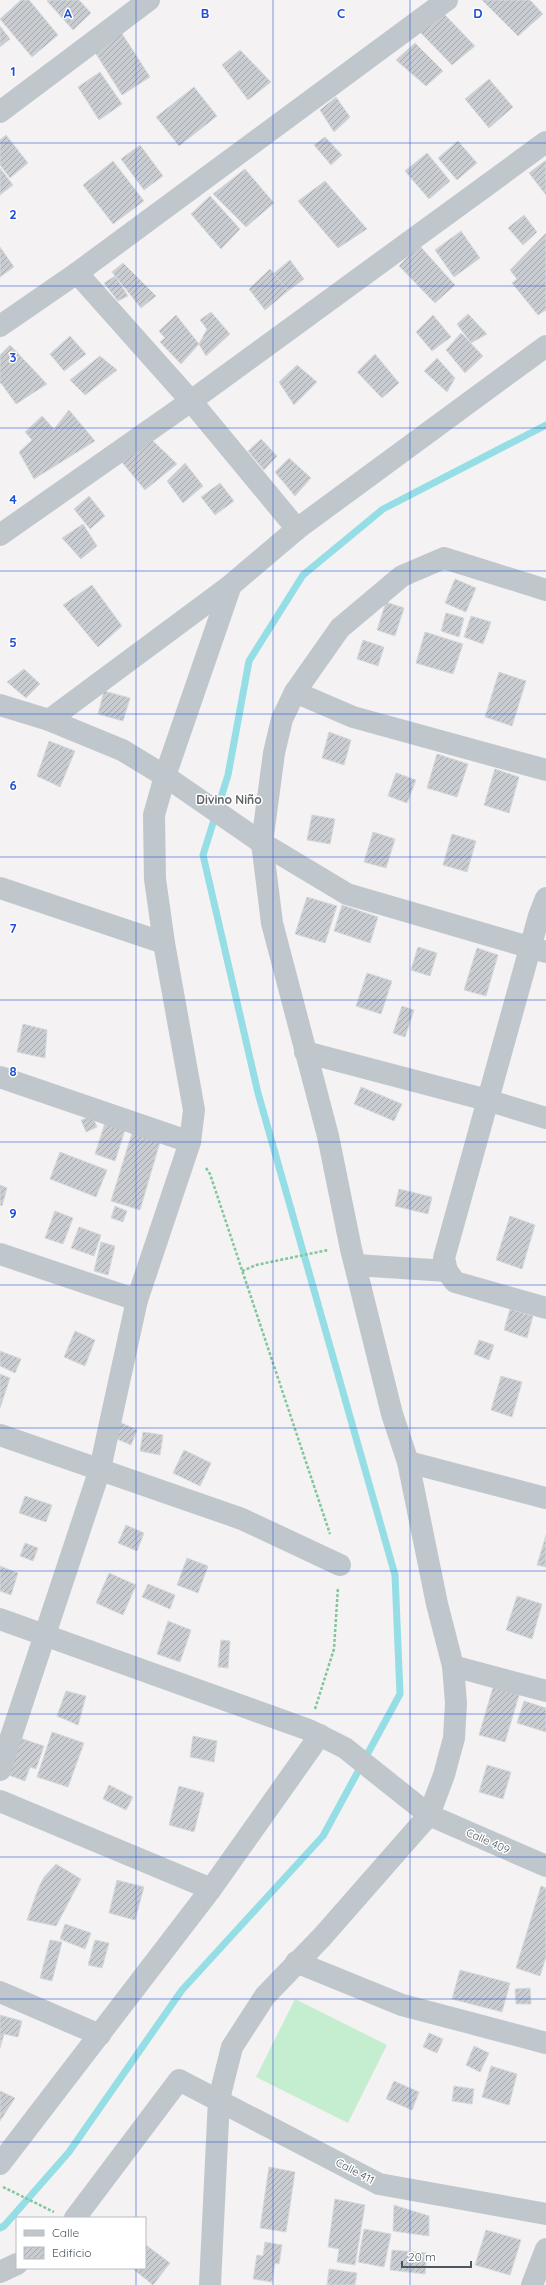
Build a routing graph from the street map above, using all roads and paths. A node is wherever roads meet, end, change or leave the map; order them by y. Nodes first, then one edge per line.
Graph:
1 (149, 0) edge
2 (447, 0) edge
3 (0, 112) edge
4 (546, 142) edge
5 (76, 273) junction
6 (0, 326) edge
7 (546, 346) edge
8 (191, 401) junction
9 (297, 529) junction
10 (0, 535) edge
11 (231, 585) junction
12 (546, 590) edge
13 (295, 692) junction
14 (0, 705) edge
15 (49, 720) junction
16 (546, 770) edge
17 (166, 776) junction
18 (262, 843) junction
19 (0, 888) edge
20 (546, 898) edge
21 (164, 943) junction
22 (539, 950) edge
23 (305, 1052) junction
24 (0, 1078) edge
25 (487, 1100) junction
26 (546, 1118) edge
27 (190, 1142) junction
28 (333, 1249) dead end
29 (0, 1254) edge
30 (356, 1265) junction
31 (447, 1271) junction
32 (242, 1272) junction
33 (137, 1300) junction
34 (546, 1308) edge
35 (0, 1435) edge
36 (408, 1462) junction
37 (100, 1469) junction
38 (546, 1498) edge
39 (340, 1565) junction
40 (0, 1619) edge
41 (45, 1635) junction
42 (453, 1666) junction
43 (546, 1691) edge
44 (315, 1733) junction
45 (0, 1770) edge
46 (0, 1801) edge
47 (429, 1815) junction
48 (546, 1866) edge
49 (211, 1889) junction
50 (296, 1962) junction
51 (0, 1992) edge
52 (100, 2035) junction
53 (546, 2043) edge
54 (219, 2099) junction
55 (0, 2164) edge
56 (10, 2191) dead end
57 (46, 2209) dead end
58 (546, 2214) edge
59 (76, 2217) edge
60 (546, 2249) edge
61 (16, 2264) edge
62 (0, 2272) edge
63 (210, 2285) edge
64 (532, 2285) edge

1 - 3 street
2 - 5 street
4 - 8 street
5 - 6 street
5 - 8 street
7 - 9 street
8 - 9 street
8 - 10 street
9 - 11 street
11 - 15 street
11 - 17 street
12 - 13 street
13 - 16 street
13 - 18 street
14 - 15 street
15 - 17 street
17 - 18 street
17 - 21 street
18 - 22 street
18 - 23 street
19 - 21 street
20 - 22 street
21 - 27 street
22 - 25 street
23 - 25 street
23 - 30 street
24 - 27 street
25 - 26 street
25 - 31 street
27 - 32 path
27 - 33 street
28 - 32 path
29 - 33 street
30 - 31 street
30 - 36 street
31 - 34 street
32 - 39 path
33 - 37 street
35 - 37 street
36 - 38 street
36 - 42 street
37 - 39 street
37 - 41 street
39 - 44 path
40 - 41 street, Calle 409
41 - 44 street, Calle 409
41 - 45 street
42 - 43 street
42 - 47 street
44 - 47 street, Calle 409
44 - 49 street
46 - 49 street
47 - 48 street, Calle 409
47 - 50 street
49 - 52 street
50 - 53 street
50 - 54 street
51 - 52 street
52 - 55 street
54 - 58 street, Calle 411
54 - 59 street, Calle 411
54 - 63 street
56 - 57 path
60 - 64 street
61 - 62 street

